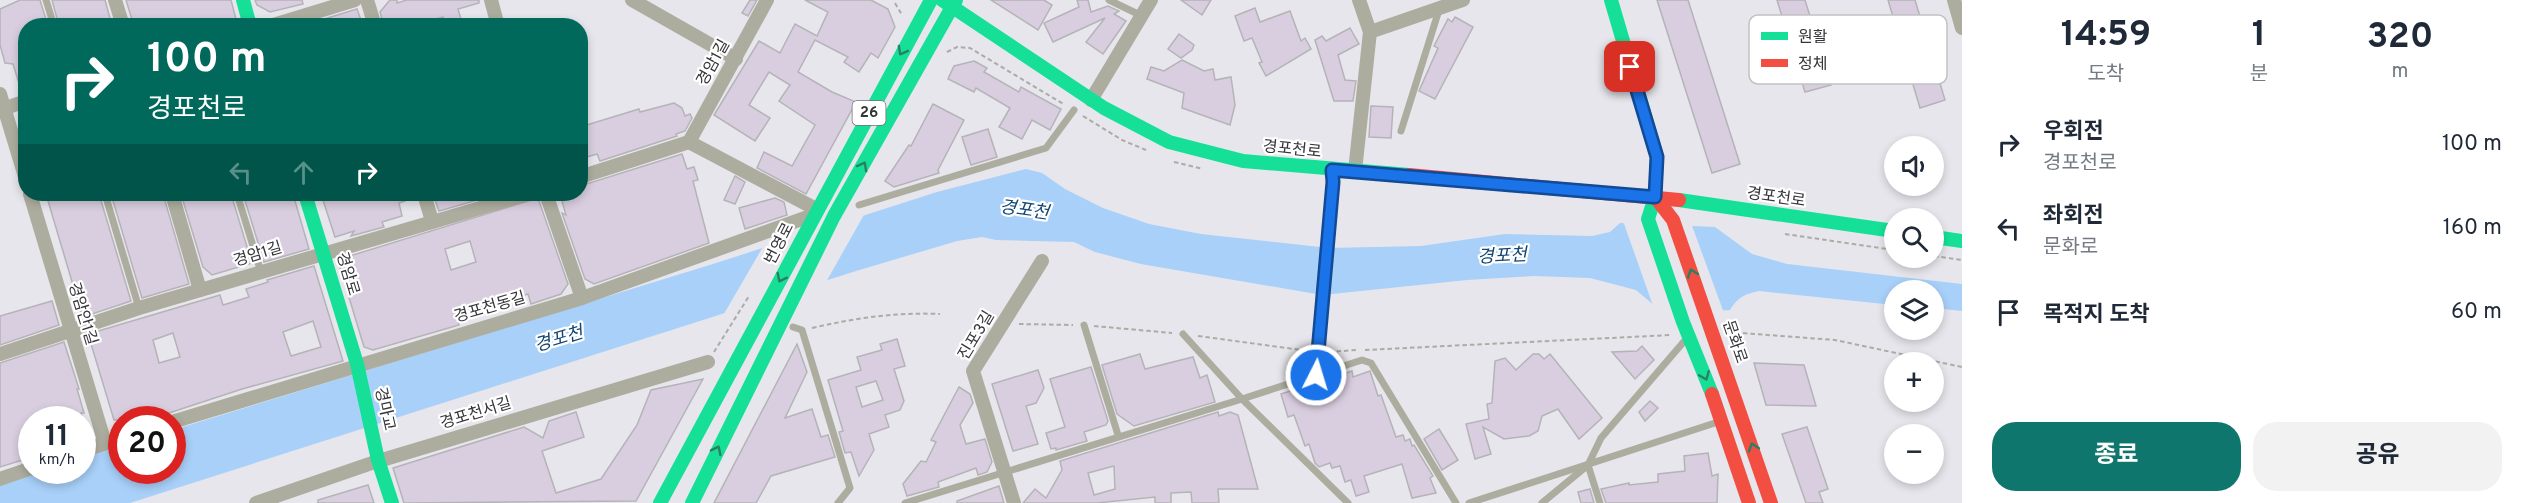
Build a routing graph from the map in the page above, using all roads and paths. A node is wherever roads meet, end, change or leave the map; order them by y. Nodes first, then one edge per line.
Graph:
1 (46, 0) edge
2 (115, 0) edge
3 (243, 0) edge
4 (355, 0) edge
5 (367, 0) edge
6 (491, 0) edge
7 (632, 0) edge
8 (767, 0) edge
9 (931, 0) edge
10 (1109, 0) edge
11 (1151, 0) edge
12 (1359, 0) edge
13 (1463, 0) edge
14 (1611, 0) edge
15 (1954, 0) edge
16 (950, 2) edge
17 (1439, 8) junction
18 (1142, 16) junction
19 (52, 18) edge
20 (121, 18) edge
21 (248, 18) edge
22 (296, 18) edge
23 (373, 18) edge
24 (496, 18) edge
25 (1962, 28) edge
26 (1370, 32) junction
27 (945, 53) dead end
28 (736, 59) junction
29 (0, 94) edge
30 (1091, 100) junction
31 (18, 104) edge
32 (2, 109) edge
33 (1074, 110) junction
34 (1094, 124) dead end
35 (1401, 131) dead end
36 (690, 142) junction
37 (18, 156) edge
38 (1355, 171) junction
39 (588, 174) edge
40 (1332, 176) junction
41 (1655, 197) junction
42 (32, 201) edge
43 (107, 201) edge
44 (174, 201) edge
45 (239, 201) edge
46 (306, 201) edge
47 (426, 201) edge
48 (503, 201) edge
49 (548, 201) edge
50 (859, 205) dead end
51 (812, 216) junction
52 (432, 221) junction
53 (1884, 230) edge
54 (1944, 238) edge
55 (1962, 240) edge
56 (324, 252) junction
57 (1944, 257) edge
58 (1962, 260) edge
59 (1042, 261) dead end
60 (261, 272) junction
61 (200, 290) junction
62 (582, 298) junction
63 (139, 308) junction
64 (940, 314) dead end
65 (1004, 323) junction
66 (1084, 325) junction
67 (793, 327) dead end
68 (802, 330) junction
69 (70, 332) junction
70 (1726, 332) dead end
71 (1183, 334) junction
72 (1672, 335) dead end
73 (1689, 336) junction
74 (1318, 352) junction
75 (0, 354) edge
76 (708, 362) dead end
77 (357, 364) junction
78 (1962, 367) edge
79 (1316, 375) junction
80 (1242, 399) junction
81 (186, 418) edge
82 (1723, 420) junction
83 (1118, 435) junction
84 (108, 442) edge
85 (105, 443) junction
86 (96, 446) edge
87 (378, 460) junction
88 (1588, 465) junction
89 (1005, 472) junction
90 (18, 473) edge
91 (0, 479) edge
92 (256, 503) edge
93 (392, 503) edge
94 (660, 503) edge
95 (692, 503) edge
96 (838, 503) edge
97 (905, 503) edge
98 (1014, 503) edge
99 (1348, 503) edge
100 (1456, 503) edge
101 (1469, 503) edge
102 (1542, 503) edge
103 (1600, 503) edge
104 (1749, 503) edge
105 (1771, 503) edge

1 - 19 lane
2 - 20 street
3 - 21 street
4 - 22 street
5 - 23 street
6 - 24 street
7 - 28 street
8 - 28 street, 경암1길
9 -> 51 street, 번영로 / 26
10 - 18 lane
11 - 18 street
12 - 26 street
13 - 17 street
14 - 41 street
15 - 25 street
16 - 30 street, 경포천로
95 -> 16 street, 26
17 - 26 street
17 - 35 lane
18 - 30 street
26 - 38 street
27 - 33 path
28 - 36 street, 경암1길
29 - 32 street
30 - 40 street, 경포천로
31 - 32 street
32 - 37 street
33 - 34 path
33 - 50 lane
36 - 39 street
36 - 51 street
38 - 40 street, 경포천로
38 - 41 street, 경포천로
40 - 74 lane
41 - 53 street, 경포천로
41 - 73 street
105 -> 41 street, 문화로
42 - 69 street, 경암안1길
43 - 63 lane
44 - 61 street
45 - 60 lane
46 - 56 street, 경암로
47 - 52 street
48 - 52 street, 경암1길
49 - 62 street
51 - 62 street, 경포천동길
51 -> 94 street, 번영로 / 26
52 - 56 street, 경암1길
54 - 55 street
56 - 60 street, 경암1길
56 - 77 street, 경암로
57 - 58 path
59 - 65 street, 진포3길
60 - 61 street, 경암1길
61 - 63 street, 경암1길
62 - 77 street, 경포천동길
63 - 69 street, 경암1길
64 - 68 path
65 - 66 path
65 - 89 street, 진포3길
66 - 71 path
66 - 83 lane
67 - 68 lane
68 - 96 lane
69 - 75 street, 경암1길
69 - 85 street, 경암안1길
70 - 78 path
71 - 74 path
71 - 80 lane
72 - 74 path
73 -> 82 street
73 - 88 lane
74 - 79 lane
76 - 87 street, 경포천서길
77 - 81 street, 경포천동길
77 - 87 street, 경마교
79 - 80 lane
79 - 100 lane
80 - 83 lane
80 - 99 lane
82 - 88 lane
82 - 104 street
83 - 89 lane
84 - 85 street
85 - 86 street
87 - 92 street, 경포천서길
87 - 93 street
88 - 101 lane
88 - 102 lane
88 - 103 lane
89 - 97 lane
89 - 98 street, 진포3길
90 - 91 street

